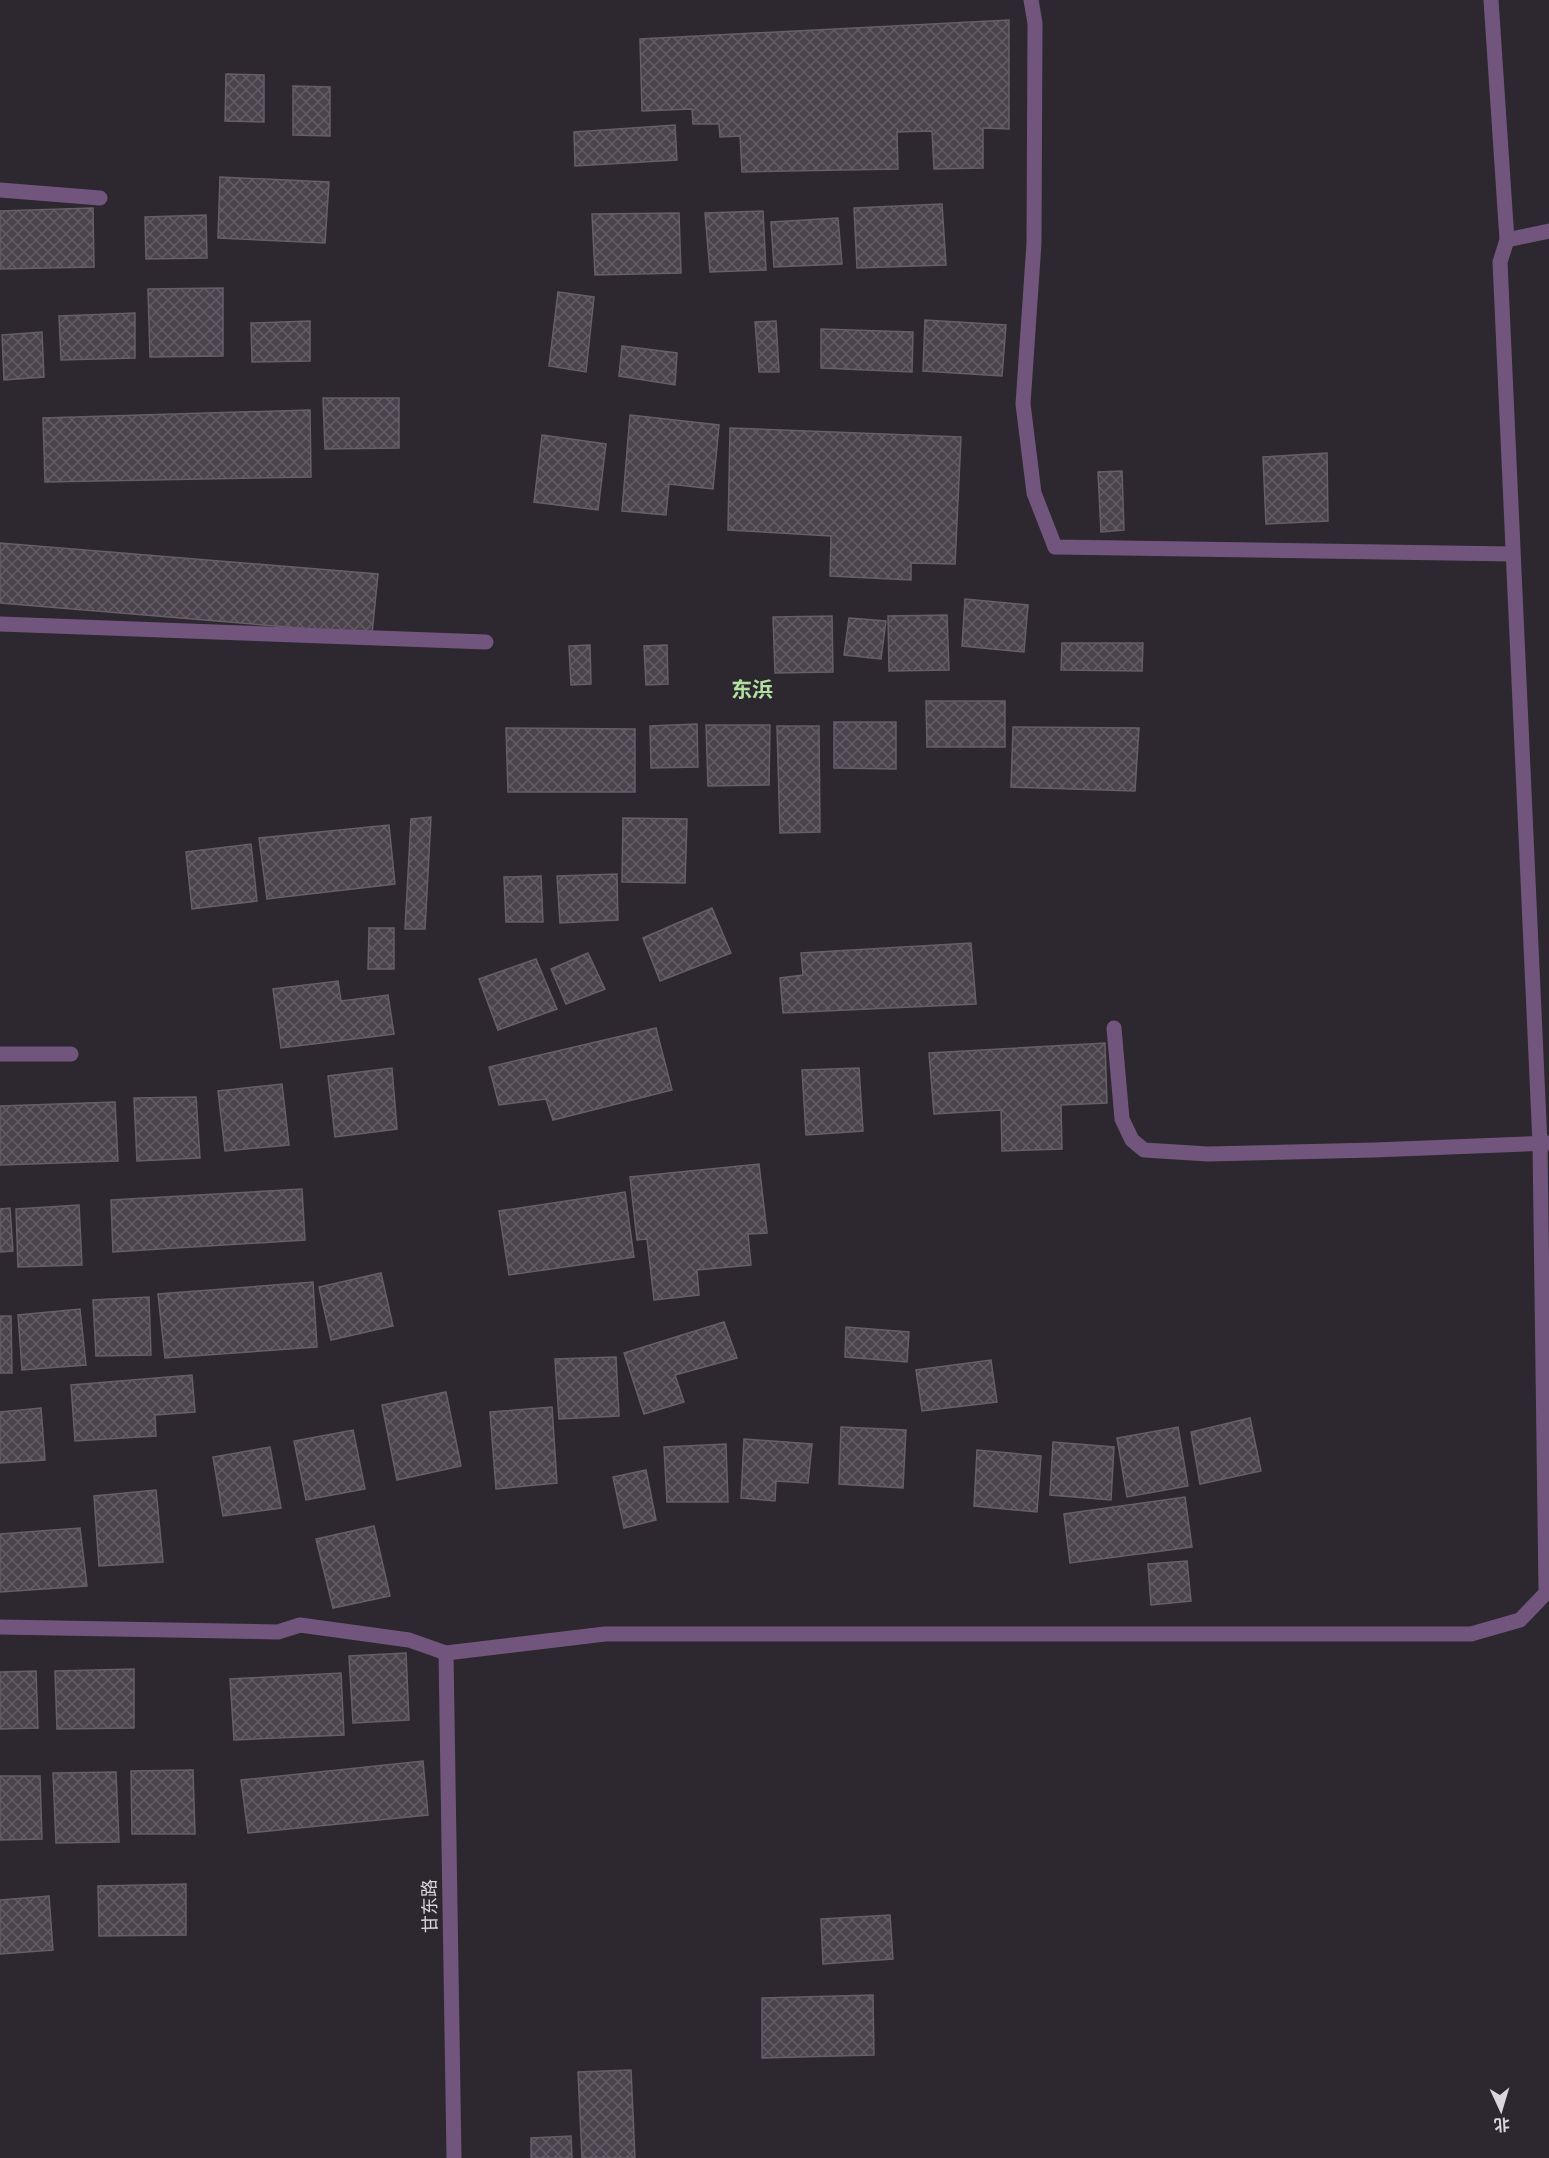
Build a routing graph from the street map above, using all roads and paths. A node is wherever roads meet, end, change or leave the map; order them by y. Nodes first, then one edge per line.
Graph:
1 (1031, 0) edge
2 (1491, 0) edge
3 (0, 190) edge
4 (100, 198) dead end
5 (1549, 231) edge
6 (1507, 240) junction
7 (1512, 554) junction
8 (0, 624) edge
9 (486, 642) dead end
10 (1114, 1028) dead end
11 (0, 1054) edge
12 (71, 1054) dead end
13 (1544, 1144) edge
14 (0, 1627) edge
15 (446, 1653) junction
16 (453, 2158) edge

1 - 7 street
2 - 6 street
3 - 4 street
5 - 6 street
6 - 7 street
7 - 13 street
8 - 9 street
10 - 13 street
11 - 12 street
13 - 15 street
14 - 15 street
15 - 16 street, 甘东路

